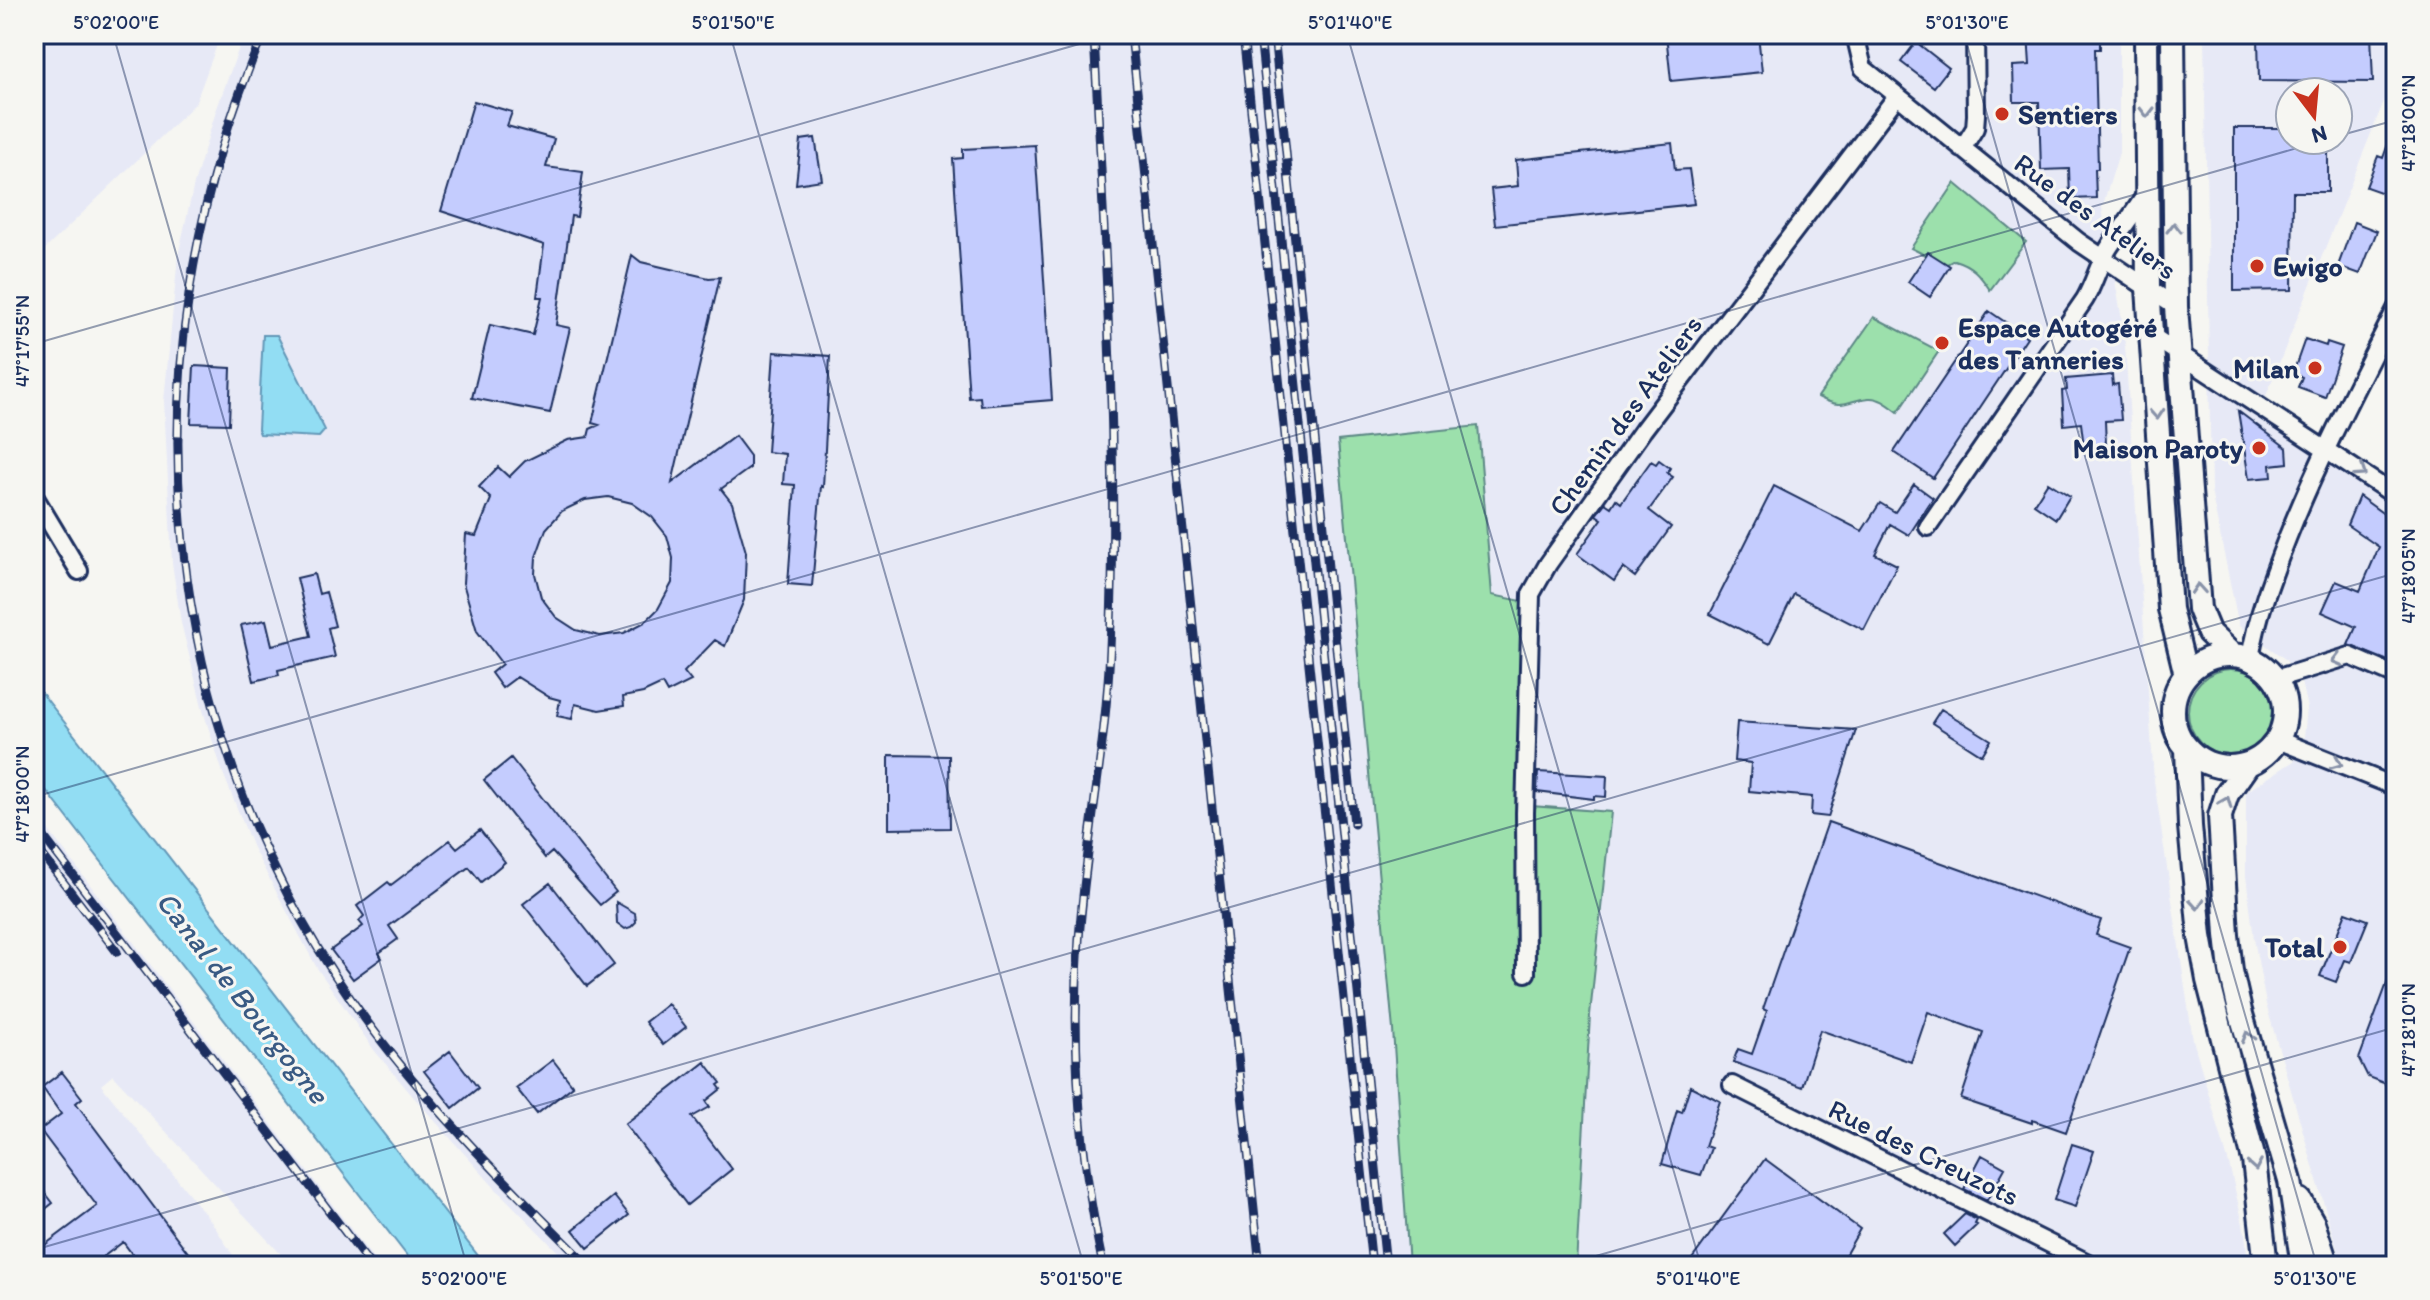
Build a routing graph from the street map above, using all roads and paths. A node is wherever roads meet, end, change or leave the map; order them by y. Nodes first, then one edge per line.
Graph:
1 (1855, 34) edge
2 (1975, 34) edge
3 (2146, 34) edge
4 (2173, 34) edge
5 (1897, 96) junction
6 (1962, 149) junction
7 (2147, 192) junction
8 (2103, 259) junction
9 (2148, 288) junction
10 (2176, 307) junction
11 (2396, 309) edge
12 (2151, 326) junction
13 (2178, 344) junction
14 (2325, 449) junction
15 (34, 496) edge
16 (2396, 496) edge
17 (1928, 527) dead end
18 (79, 571) dead end
19 (2241, 657) junction
20 (2186, 675) junction
21 (2396, 676) edge
22 (2275, 679) junction
23 (2278, 740) junction
24 (2187, 749) junction
25 (2248, 764) junction
26 (2396, 787) edge
27 (1526, 973) dead end
28 (1732, 1085) dead end
29 (2290, 1181) junction
30 (2094, 1266) edge
31 (2266, 1266) edge
32 (2303, 1266) edge
33 (2327, 1266) edge

1 - 5 street, Rue des Ateliers
2 - 6 street
3 -> 7 main road
10 -> 4 main road
5 - 6 street, Rue des Ateliers
5 - 27 street, Chemin des Ateliers
6 - 8 street, Rue des Ateliers
7 - 8 street
7 - 9 main road
8 - 9 street, Rue des Ateliers
8 - 17 street
9 - 10 street, Rue des Ateliers
9 - 12 main road
10 - 13 main road
11 - 14 street
12 - 13 street
12 -> 20 main road
13 - 14 street
19 -> 13 main road
14 -> 16 street
14 - 19 street
15 - 18 street
19 - 20 main road
19 - 22 main road
20 - 24 main road
21 -> 22 street
22 - 23 main road
23 - 25 main road
23 -> 26 street
24 - 25 main road
24 -> 31 main road
29 -> 25 main road
28 - 30 street, Rue des Creuzots
29 - 32 main road
29 - 33 main road

